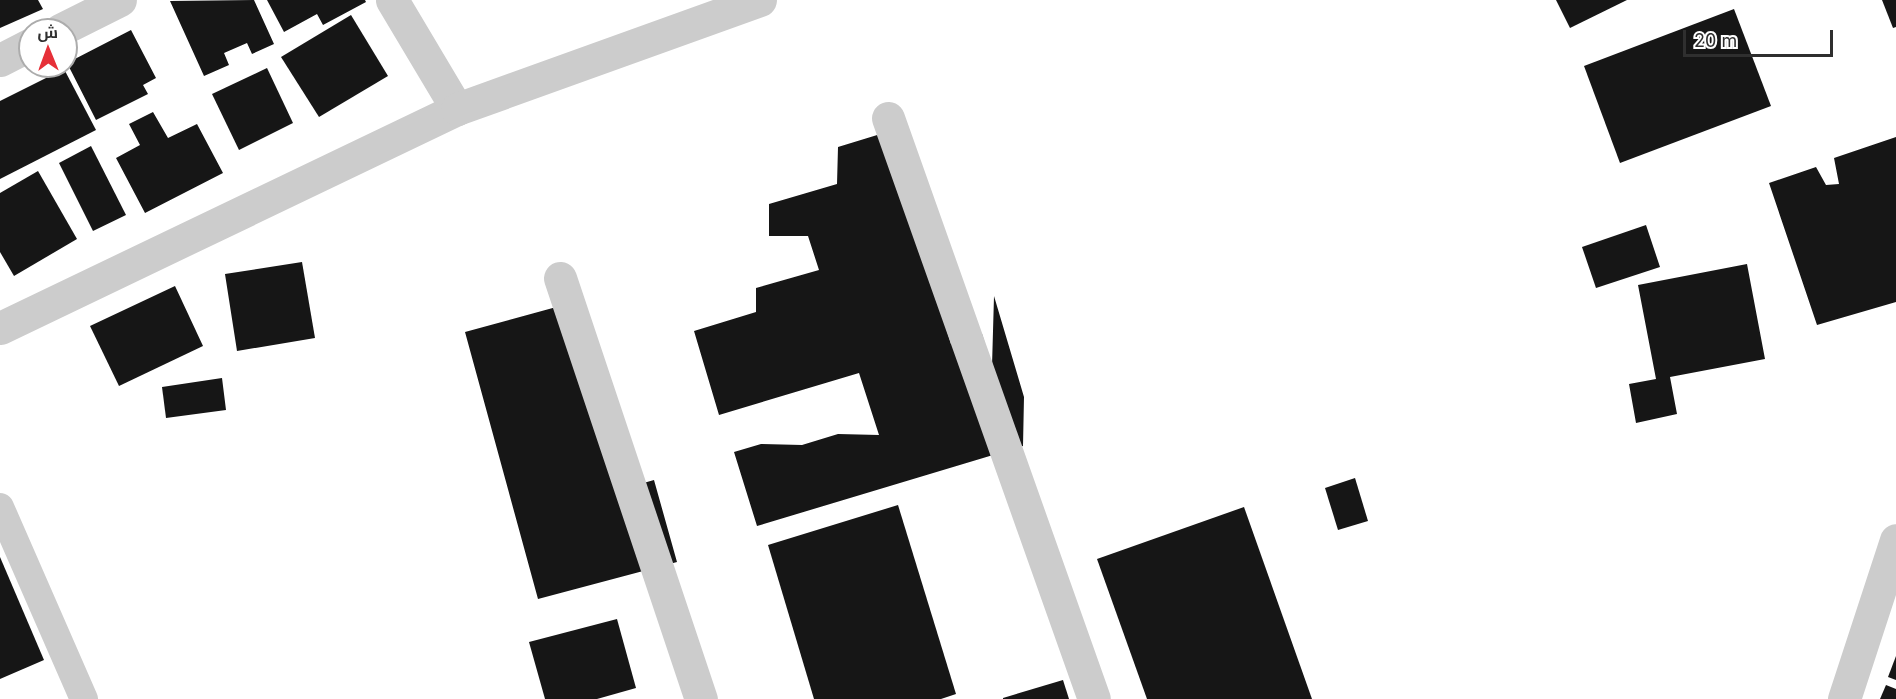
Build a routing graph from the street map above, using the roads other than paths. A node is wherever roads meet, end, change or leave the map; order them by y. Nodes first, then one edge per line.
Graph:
1 (120, 0) edge
2 (392, 0) edge
3 (760, 0) edge
4 (78, 21) edge
5 (18, 51) edge
6 (0, 60) edge
7 (457, 109) junction
8 (888, 118) dead end
9 (560, 279) dead end
10 (0, 328) edge
11 (0, 507) edge
12 (1896, 540) edge
13 (84, 699) edge
14 (701, 699) edge
15 (1094, 699) edge
16 (1844, 699) edge

1 - 4 street
2 - 7 street
3 - 7 street
5 - 6 street
7 - 10 street
8 - 15 street
9 - 14 street
11 - 13 lane
12 - 16 street

